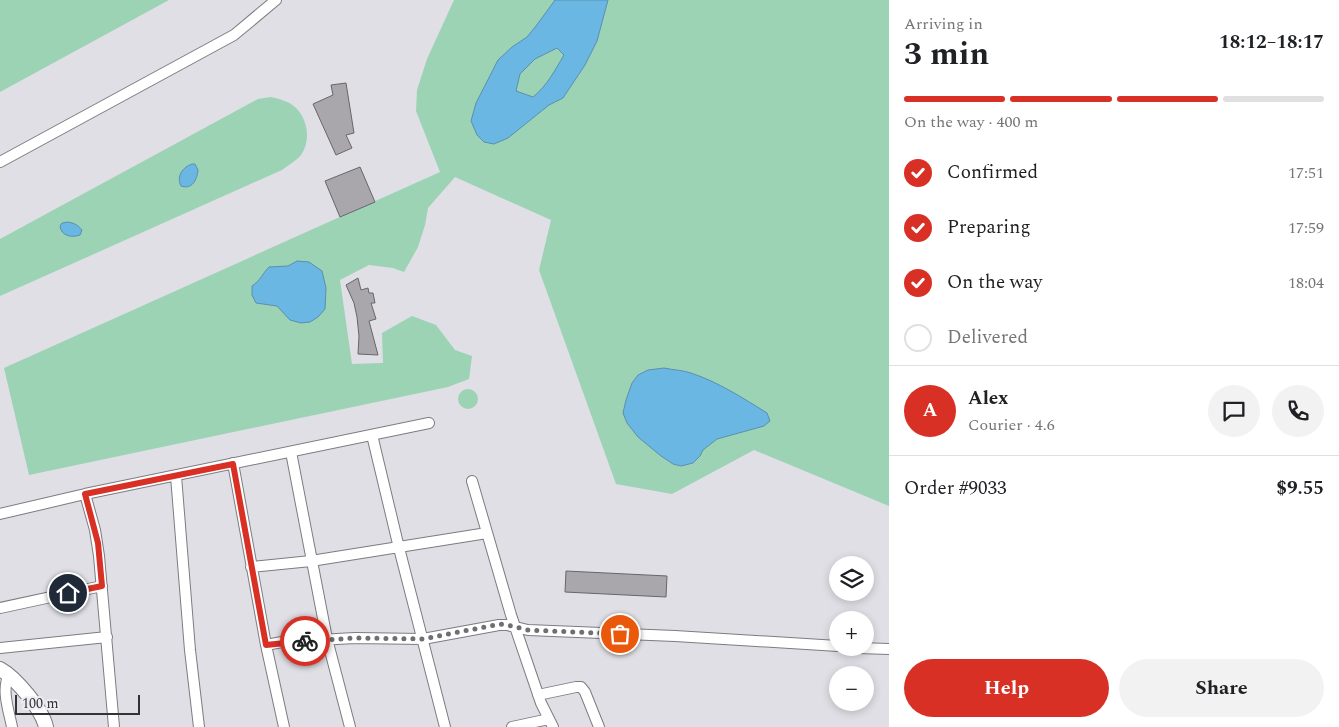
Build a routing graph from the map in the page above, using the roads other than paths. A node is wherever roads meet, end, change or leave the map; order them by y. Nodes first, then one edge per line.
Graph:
1 (276, 0) edge
2 (0, 162) edge
3 (429, 423) dead end
4 (372, 435) junction
5 (291, 452) junction
6 (233, 464) junction
7 (176, 476) junction
8 (472, 481) dead end
9 (85, 494) junction
10 (0, 514) edge
11 (487, 533) junction
12 (399, 548) junction
13 (311, 561) junction
14 (251, 567) junction
15 (102, 586) junction
16 (0, 608) edge
17 (515, 627) junction
18 (107, 637) junction
19 (327, 639) junction
20 (423, 639) junction
21 (266, 645) junction
22 (829, 645) edge
23 (0, 648) edge
24 (874, 649) edge
25 (889, 650) edge
26 (4, 672) edge
27 (538, 695) junction
28 (551, 723) edge
29 (12, 727) edge
30 (46, 727) edge
31 (114, 727) edge
32 (199, 727) edge
33 (284, 727) edge
34 (350, 727) edge
35 (445, 727) edge
36 (512, 727) edge
37 (600, 727) edge

1 - 2 street
3 - 4 street
4 - 5 street
4 - 12 street
5 - 6 street
5 - 13 street
6 - 7 street
6 - 14 street
7 - 9 street
7 - 32 street
8 - 11 street
9 - 10 street
9 - 15 street
11 - 12 street
11 - 17 street
12 - 13 street
12 - 20 street
13 - 14 street
13 - 19 street
14 - 21 street
15 - 16 street
15 - 18 street
17 - 20 street
17 - 22 street
17 - 27 street
18 - 23 street
18 - 31 street
19 - 20 street
19 - 21 street
19 - 34 street
20 - 35 street
21 - 33 street
24 - 25 street
26 - 29 street
26 - 30 main road
27 - 28 street
27 - 37 street
28 - 36 street

